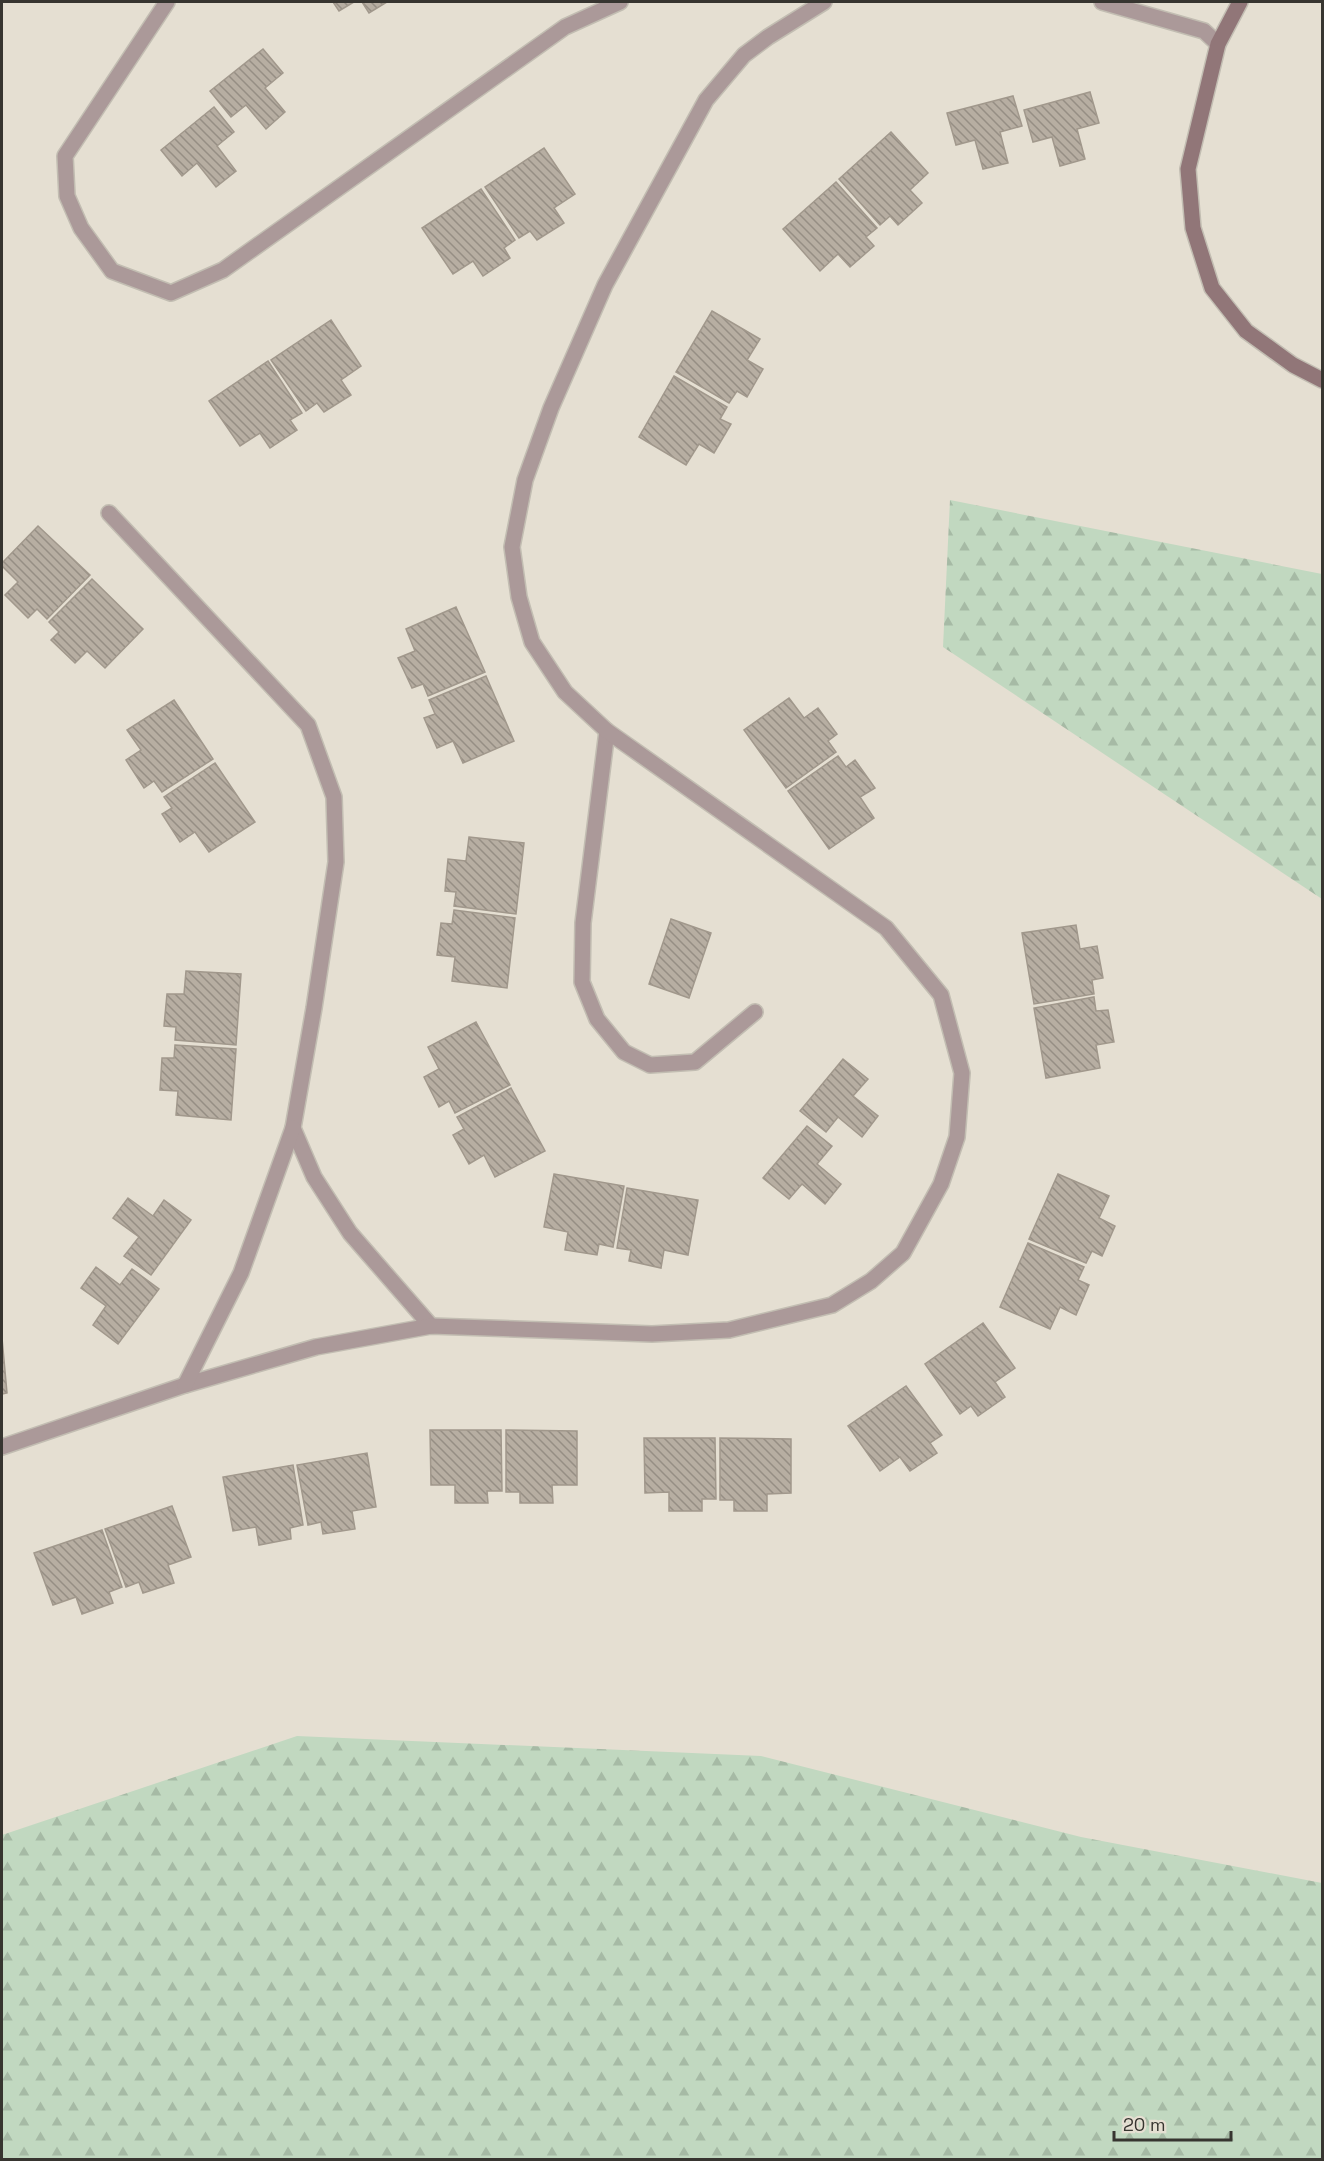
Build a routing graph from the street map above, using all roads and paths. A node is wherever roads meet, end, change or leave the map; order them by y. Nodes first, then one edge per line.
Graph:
1 (167, 2) edge
2 (620, 2) edge
3 (824, 2) edge
4 (1102, 2) edge
5 (1240, 2) edge
6 (1218, 44) junction
7 (1323, 380) edge
8 (109, 513) dead end
9 (607, 731) junction
10 (755, 1012) dead end
11 (293, 1128) junction
12 (430, 1326) junction
13 (184, 1384) junction
14 (2, 1447) edge

1 - 2 street
3 - 9 street
4 - 6 street
5 - 6 street
6 - 7 street
8 - 11 street
9 - 10 street
9 - 12 street
11 - 12 street
11 - 13 street
12 - 13 street
13 - 14 street

